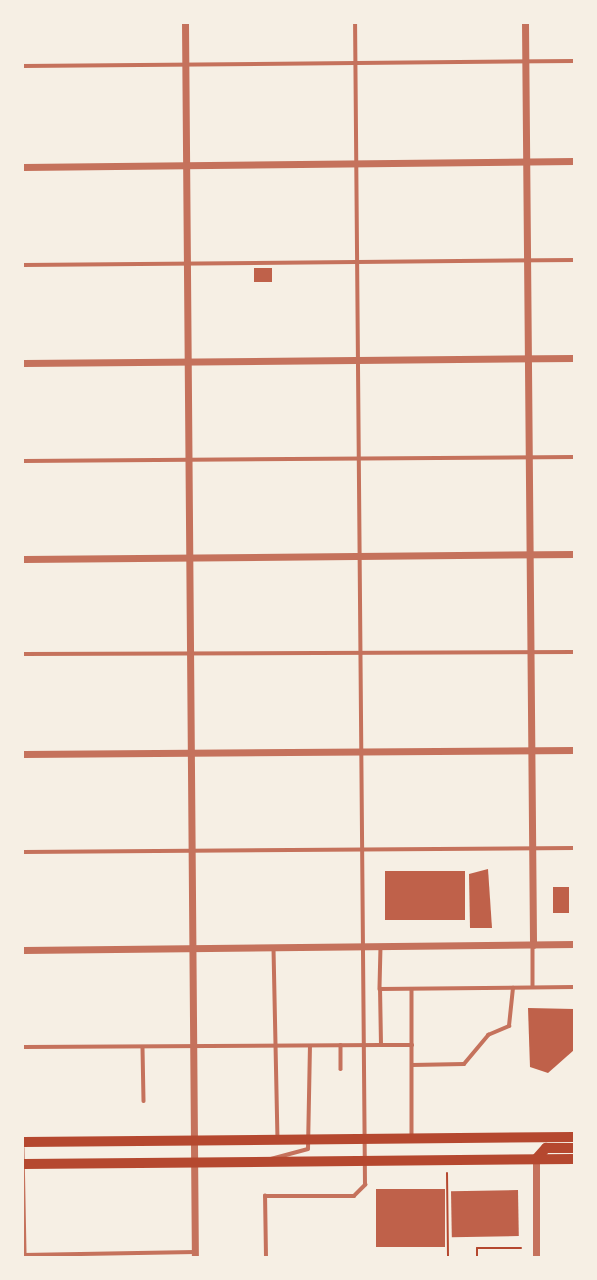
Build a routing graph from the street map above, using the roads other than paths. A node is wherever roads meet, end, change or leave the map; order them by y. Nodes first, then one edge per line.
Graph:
1 (185, 23) edge
2 (355, 23) edge
3 (525, 23) edge
4 (526, 61) junction
5 (574, 61) edge
6 (356, 63) junction
7 (187, 64) junction
8 (23, 66) edge
9 (574, 161) edge
10 (526, 162) junction
11 (356, 164) junction
12 (185, 166) junction
13 (23, 167) edge
14 (527, 260) junction
15 (574, 260) edge
16 (356, 262) junction
17 (187, 264) junction
18 (23, 265) edge
19 (528, 358) junction
20 (574, 358) edge
21 (358, 360) junction
22 (188, 362) junction
23 (23, 363) edge
24 (574, 457) edge
25 (358, 458) junction
26 (529, 458) junction
27 (188, 460) junction
28 (23, 461) edge
29 (574, 554) edge
30 (530, 555) junction
31 (358, 556) junction
32 (188, 558) junction
33 (23, 559) edge
34 (361, 651) junction
35 (574, 652) edge
36 (190, 653) junction
37 (531, 653) junction
38 (23, 654) edge
39 (574, 750) edge
40 (361, 751) junction
41 (531, 751) junction
42 (190, 753) junction
43 (23, 754) edge
44 (532, 848) junction
45 (574, 848) edge
46 (362, 849) junction
47 (192, 851) junction
48 (23, 852) edge
49 (574, 944) edge
50 (533, 945) junction
51 (363, 946) junction
52 (381, 946) junction
53 (193, 949) junction
54 (274, 949) junction
55 (23, 950) edge
56 (533, 987) junction
57 (574, 987) edge
58 (513, 988) junction
59 (380, 989) junction
60 (412, 989) junction
61 (341, 1045) junction
62 (363, 1045) junction
63 (381, 1045) junction
64 (412, 1045) junction
65 (276, 1046) junction
66 (310, 1046) junction
67 (23, 1047) edge
68 (143, 1047) junction
69 (193, 1047) junction
70 (412, 1065) junction
71 (341, 1069) dead end
72 (144, 1101) dead end
73 (574, 1137) edge
74 (278, 1139) junction
75 (363, 1139) junction
76 (412, 1139) junction
77 (193, 1140) junction
78 (310, 1140) junction
79 (23, 1142) edge
80 (574, 1148) edge
81 (23, 1149) edge
82 (536, 1159) junction
83 (574, 1159) edge
84 (193, 1161) junction
85 (270, 1161) junction
86 (365, 1161) junction
87 (23, 1164) edge
88 (24, 1255) edge
89 (195, 1255) edge
90 (266, 1257) edge
91 (536, 1257) edge

1 - 7 street
2 - 6 lane
3 - 4 street
4 - 5 lane
4 - 6 lane
4 - 10 street
6 - 7 lane
6 - 11 lane
7 - 8 lane
7 - 12 street
9 - 10 street
10 - 11 street
10 - 14 street
11 - 12 street
11 - 16 lane
12 - 13 street
12 - 17 street
14 - 15 lane
14 - 16 lane
14 - 19 street
16 - 17 lane
16 - 21 lane
17 - 18 lane
17 - 22 street
19 - 20 street
19 - 21 street
19 - 26 street
21 - 22 street
21 - 25 lane
22 - 23 street
22 - 27 street
24 - 26 lane
25 - 26 lane
25 - 27 lane
25 - 31 lane
26 - 30 street
27 - 28 lane
27 - 32 street
29 - 30 street
30 - 31 street
30 - 37 street
31 - 32 street
31 - 34 lane
32 - 33 street
32 - 36 street
34 - 36 lane
34 - 37 lane
34 - 40 lane
35 - 37 lane
36 - 38 lane
36 - 42 street
37 - 41 street
39 - 41 street
40 - 41 street
40 - 42 street
40 - 46 lane
41 - 44 street
42 - 43 street
42 - 47 street
44 - 45 lane
44 - 46 lane
44 - 50 street
46 - 47 lane
46 - 51 lane
47 - 48 lane
47 - 53 street
49 - 50 street
50 - 52 street
50 - 56 lane
51 - 52 street
51 - 54 street
51 - 62 lane
52 - 59 lane
53 - 54 street
53 - 55 street
53 - 69 street
54 - 65 lane
56 - 57 lane
56 - 58 lane
58 - 60 lane
58 - 70 lane
59 - 60 lane
59 - 63 lane
60 - 64 lane
61 - 62 lane
61 - 66 lane
61 - 71 lane
62 - 63 lane
62 - 75 lane
63 - 64 lane
64 - 70 lane
65 - 66 lane
65 - 69 lane
65 - 74 lane
66 - 78 lane
67 - 68 lane
68 - 69 lane
68 - 72 lane
69 - 77 street
70 - 76 lane
73 - 76 main road
74 - 77 main road
74 - 78 main road
75 - 76 main road
75 - 78 main road
75 - 86 lane
77 - 79 main road
77 - 84 street
78 - 85 lane
80 - 82 main road
81 - 87 lane
82 - 83 main road
82 - 86 main road
82 - 91 street
84 - 85 main road
84 - 87 main road
84 - 89 street
85 - 86 main road
86 - 90 lane
87 - 88 lane
88 - 89 lane

